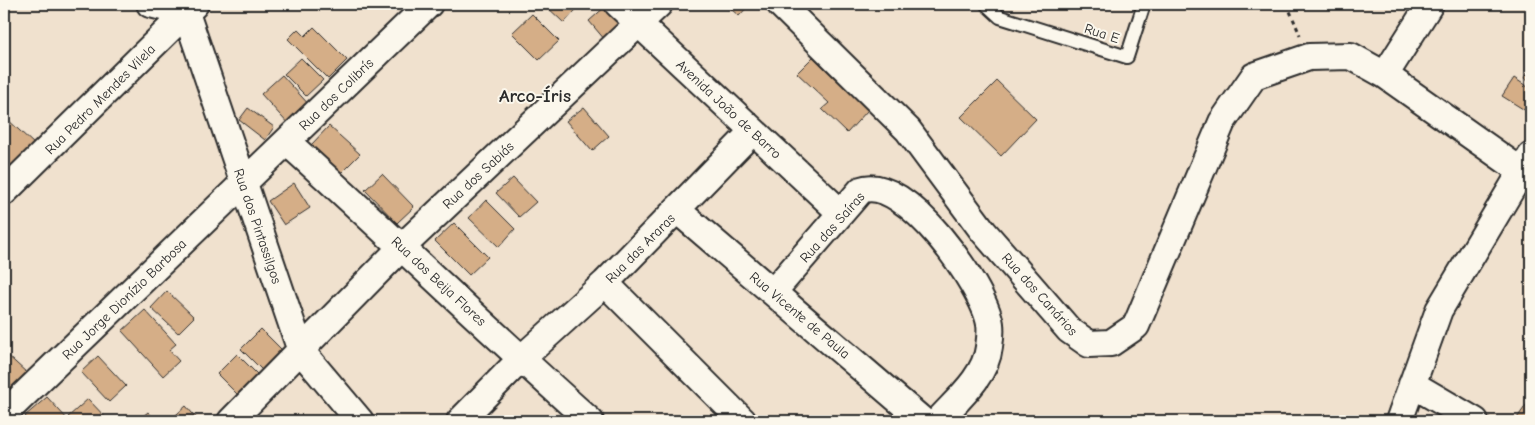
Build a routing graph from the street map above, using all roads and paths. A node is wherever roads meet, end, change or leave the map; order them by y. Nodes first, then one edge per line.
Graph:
1 (150, 4) edge
2 (429, 4) edge
3 (618, 4) edge
4 (659, 4) edge
5 (780, 4) edge
6 (986, 4) edge
7 (1144, 4) edge
8 (1287, 4) edge
9 (1430, 4) edge
10 (190, 8) edge
11 (1001, 10) edge
12 (638, 23) junction
13 (1309, 56) junction
14 (1385, 75) junction
15 (753, 131) junction
16 (287, 142) junction
17 (1528, 169) edge
18 (244, 184) junction
19 (4, 192) edge
20 (677, 210) junction
21 (841, 213) junction
22 (402, 246) junction
23 (605, 283) junction
24 (773, 292) junction
25 (301, 351) junction
26 (520, 359) junction
27 (1412, 384) junction
28 (4, 414) edge
29 (738, 420) edge
30 (231, 421) edge
31 (360, 421) edge
32 (460, 421) edge
33 (590, 421) edge
34 (922, 421) edge
35 (938, 421) edge
36 (1399, 421) edge
37 (1474, 421) edge

1 - 10 street
2 - 16 street, Rua dos Colibrís
3 - 12 street, Avenida João de Barro
4 - 12 street, Rua dos Sabiás
5 - 13 street, Rua dos Canários
6 - 11 lane, Rua E
7 - 11 lane, Rua E
8 - 13 path
9 - 14 street
10 - 18 street, Rua dos Pintassilgos
10 - 19 street, Rua Pedro Mendes Vilela
12 - 15 street, Avenida João de Barro
12 - 22 street, Rua dos Sabiás
13 - 14 street, Rua dos Canários
14 - 17 street, Rua dos Canários
15 - 20 street, Rua das Araras
15 - 21 street, Avenida João de Barro
16 - 18 street, Rua dos Colibrís
16 - 22 street, Rua dos Beija Flores
17 - 27 street
18 - 25 street, Rua dos Pintassilgos
18 - 28 street, Rua Jorge Dionízio Barbosa
20 - 23 street, Rua das Araras
20 - 24 street, Rua Vicente de Paula
21 - 24 street, Rua das Saíras
21 - 35 street, Rua das Saíras
22 - 25 street, Rua dos Sabiás
22 - 26 street, Rua dos Beija Flores
23 - 26 street, Rua das Araras
23 - 29 street
24 - 34 street, Rua Vicente de Paula
25 - 30 street, Rua dos Sabiás
25 - 31 street, Rua dos Pintassilgos
26 - 32 street, Rua das Araras
26 - 33 street, Rua dos Beija Flores
27 - 36 street
27 - 37 street

